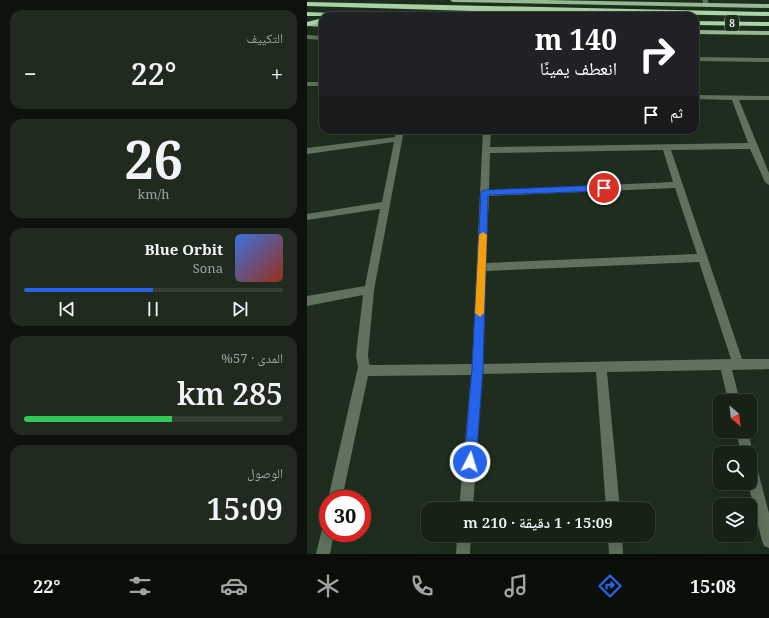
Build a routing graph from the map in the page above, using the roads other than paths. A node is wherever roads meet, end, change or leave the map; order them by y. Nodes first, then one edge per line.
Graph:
1 (365, 0) edge
2 (453, 0) edge
3 (493, 0) edge
4 (591, 2) edge
5 (706, 3) edge
6 (307, 4) edge
7 (383, 6) junction
8 (715, 6) junction
9 (769, 6) edge
10 (512, 12) edge
11 (699, 13) edge
12 (719, 13) junction
13 (307, 14) edge
14 (769, 14) edge
15 (319, 15) edge
16 (319, 21) edge
17 (699, 23) edge
18 (719, 23) junction
19 (307, 24) edge
20 (769, 24) edge
21 (319, 25) edge
22 (699, 32) edge
23 (745, 32) junction
24 (769, 33) edge
25 (308, 38) edge
26 (319, 38) edge
27 (699, 59) edge
28 (769, 60) edge
29 (307, 84) edge
30 (319, 84) edge
31 (699, 97) edge
32 (735, 98) junction
33 (769, 98) edge
34 (487, 134) edge
35 (399, 135) edge
36 (753, 146) junction
37 (667, 147) junction
38 (486, 150) junction
39 (307, 151) edge
40 (769, 182) edge
41 (679, 185) junction
42 (485, 192) junction
43 (385, 205) junction
44 (307, 217) edge
45 (703, 258) junction
46 (481, 267) junction
47 (369, 290) junction
48 (307, 301) edge
49 (738, 364) junction
50 (769, 364) edge
51 (725, 365) junction
52 (601, 366) junction
53 (364, 367) junction
54 (477, 369) junction
55 (732, 394) edge
56 (757, 485) edge
57 (337, 490) edge
58 (467, 502) edge
59 (612, 502) edge
60 (765, 510) edge
61 (769, 540) edge
62 (326, 542) edge
63 (464, 542) edge
64 (615, 542) edge
65 (323, 554) edge
66 (463, 554) edge
67 (616, 554) edge

1 - 7 highway
2 - 3 main road
3 - 4 main road
4 - 5 main road
5 - 8 main road
6 - 7 highway, 8
7 - 10 highway, 8
8 - 9 main road
8 - 12 highway
11 - 12 highway, 8
12 - 14 highway, 8
13 - 15 highway
16 - 19 highway
17 - 18 highway, 8
18 - 20 highway, 8
18 - 23 highway
19 - 21 main road
22 - 23 main road
23 - 24 main road
25 - 26 street
27 - 28 street
29 - 30 street
31 - 32 street
32 - 33 street
32 - 36 street
34 - 38 street
35 - 39 street
35 - 43 street
36 - 37 street
36 - 40 street
37 - 38 street
37 - 41 street
38 - 42 street
41 - 42 street
41 - 45 street
42 - 46 street
43 - 44 street
43 - 47 street
45 - 46 street
45 - 49 street
46 - 54 street
47 - 48 street
47 - 53 street
49 - 50 street
49 - 51 street
51 - 52 street
51 - 55 street
52 - 54 street
52 - 59 street
53 - 54 street
53 - 57 street
54 - 58 street
56 - 60 street
60 - 61 street
62 - 65 street
63 - 66 street
64 - 67 street

